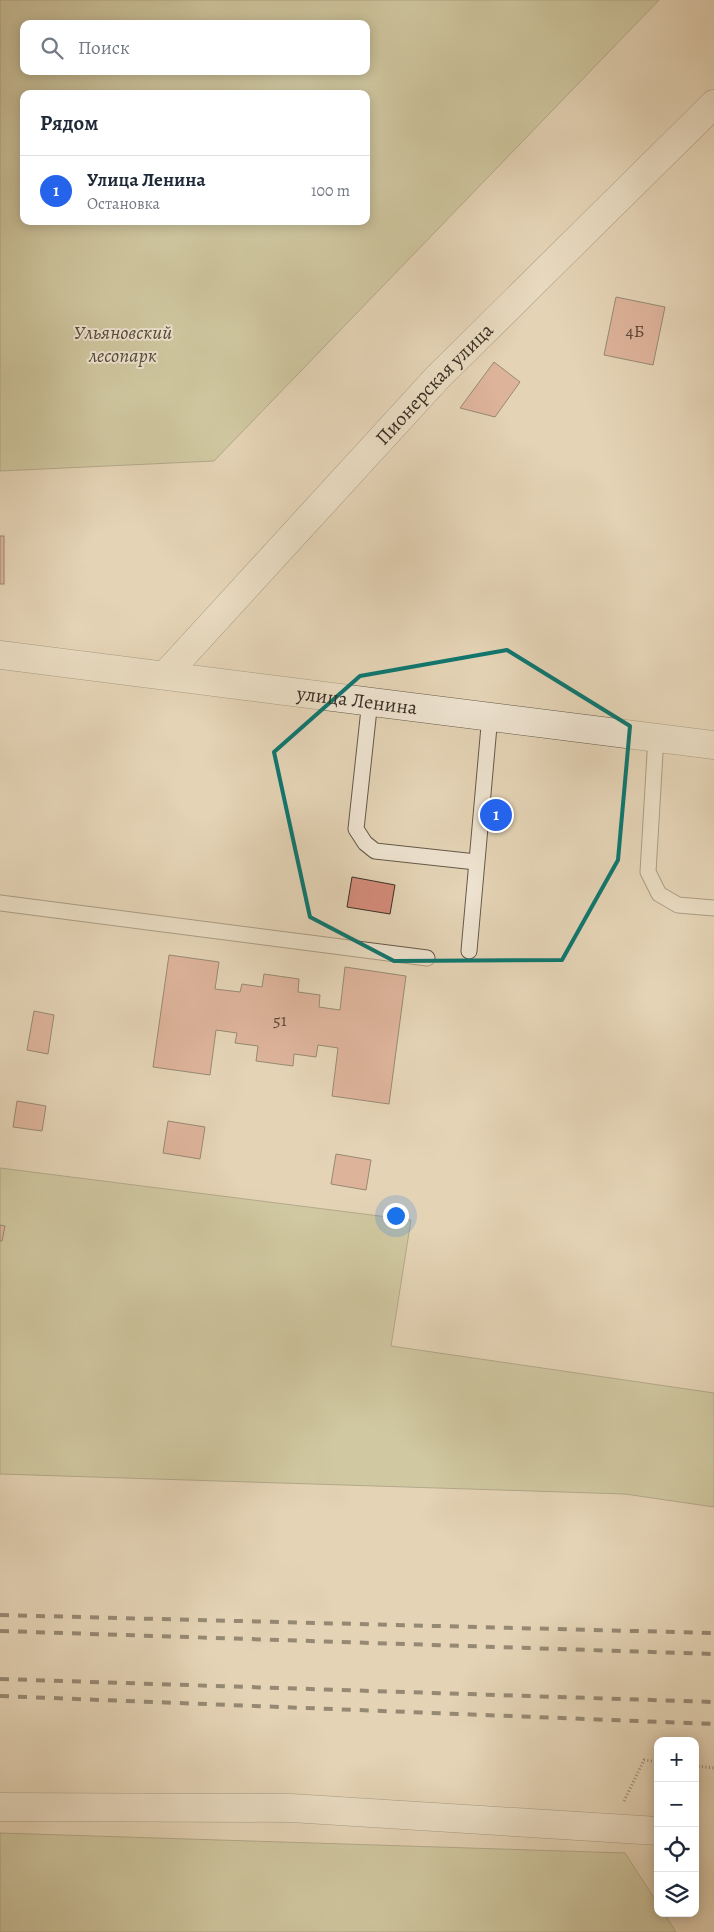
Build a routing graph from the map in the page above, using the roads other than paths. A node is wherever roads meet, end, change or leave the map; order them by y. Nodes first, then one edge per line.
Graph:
1 (714, 104) edge
2 (0, 655) edge
3 (166, 674) junction
4 (370, 700) junction
5 (490, 715) junction
6 (656, 737) junction
7 (714, 745) edge
8 (476, 862) junction
9 (0, 904) edge
10 (714, 908) edge
11 (469, 951) dead end
12 (427, 958) dead end
13 (0, 1807) edge
14 (654, 1830) edge

1 - 3 street, Пионерская улица
2 - 3 street, улица Ленина
3 - 4 street, улица Ленина
4 - 5 street, улица Ленина
4 - 8 lane
5 - 6 street, улица Ленина
5 - 8 lane
6 - 7 street, улица Ленина
6 - 10 lane
8 - 11 lane
9 - 12 lane
13 - 14 street

